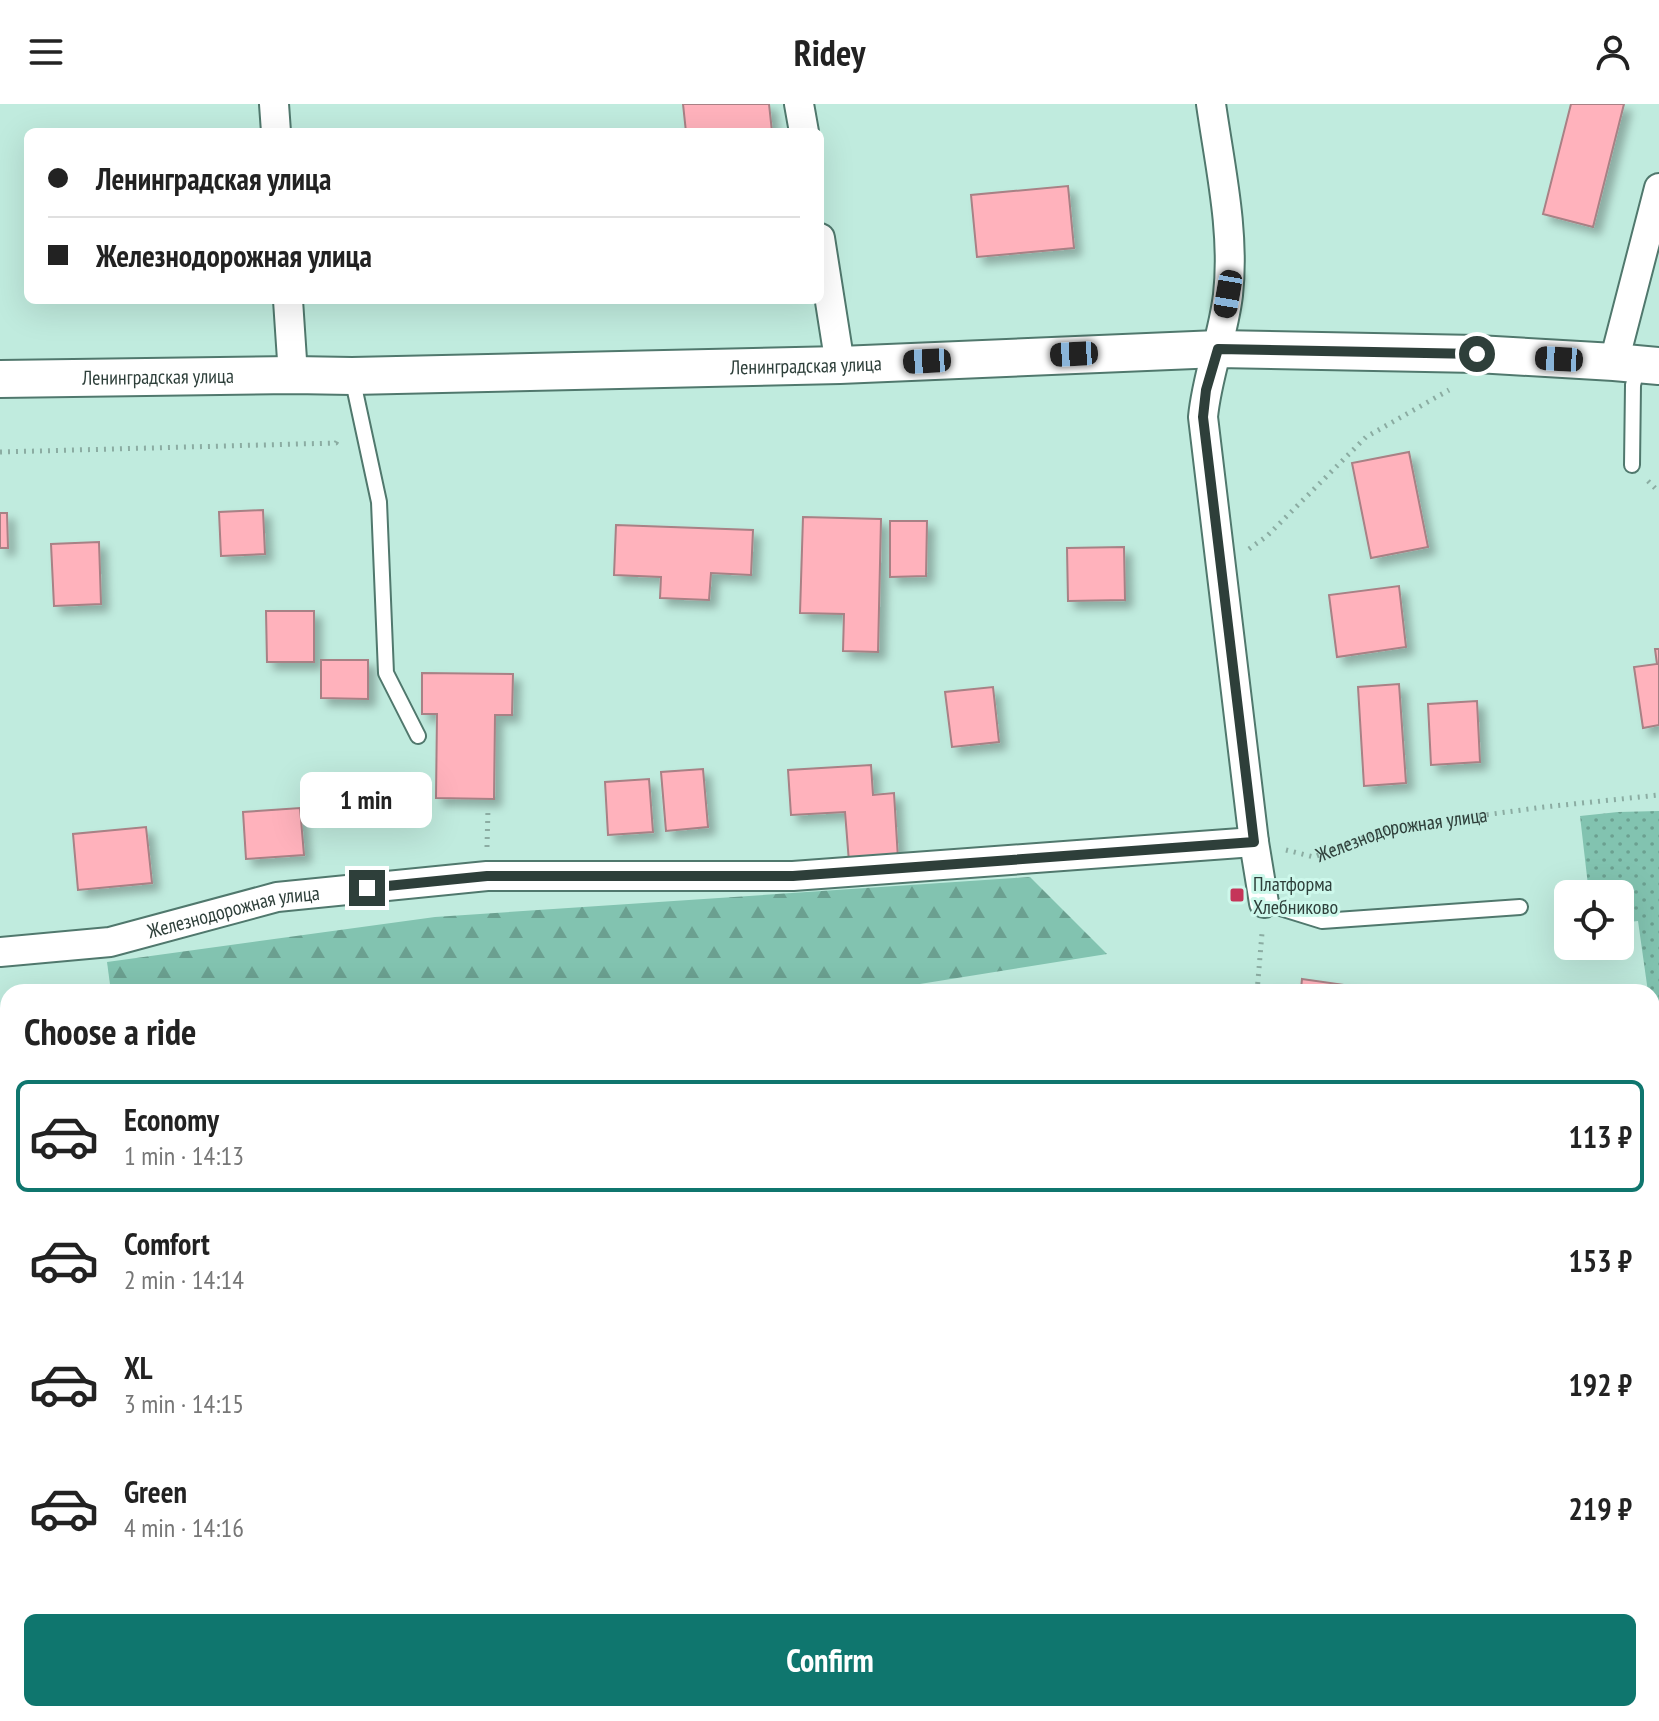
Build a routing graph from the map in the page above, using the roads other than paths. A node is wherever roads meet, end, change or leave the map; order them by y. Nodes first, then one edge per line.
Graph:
1 (274, 104) edge
2 (799, 104) edge
3 (1211, 104) edge
4 (276, 128) edge
5 (803, 128) edge
6 (1659, 188) edge
7 (824, 263) edge
8 (288, 304) edge
9 (1218, 349) junction
10 (1637, 364) edge
11 (840, 365) junction
12 (293, 375) junction
13 (0, 379) edge
14 (355, 389) junction
15 (1632, 465) dead end
16 (418, 736) dead end
17 (1254, 842) junction
18 (1264, 903) joint
19 (1520, 907) dead end
20 (0, 952) edge

1 - 4 street
2 - 5 street
3 - 9 street
6 - 10 street
7 - 11 street
8 - 12 street
9 - 10 street, Ленинградская улица
9 - 11 street, Ленинградская улица
9 - 17 street
10 - 15 lane
11 - 14 street, Ленинградская улица
12 - 13 street, Ленинградская улица
12 - 14 street, Ленинградская улица
14 - 16 lane
17 - 18 street
17 - 20 street, Железнодорожная улица
18 - 19 lane

